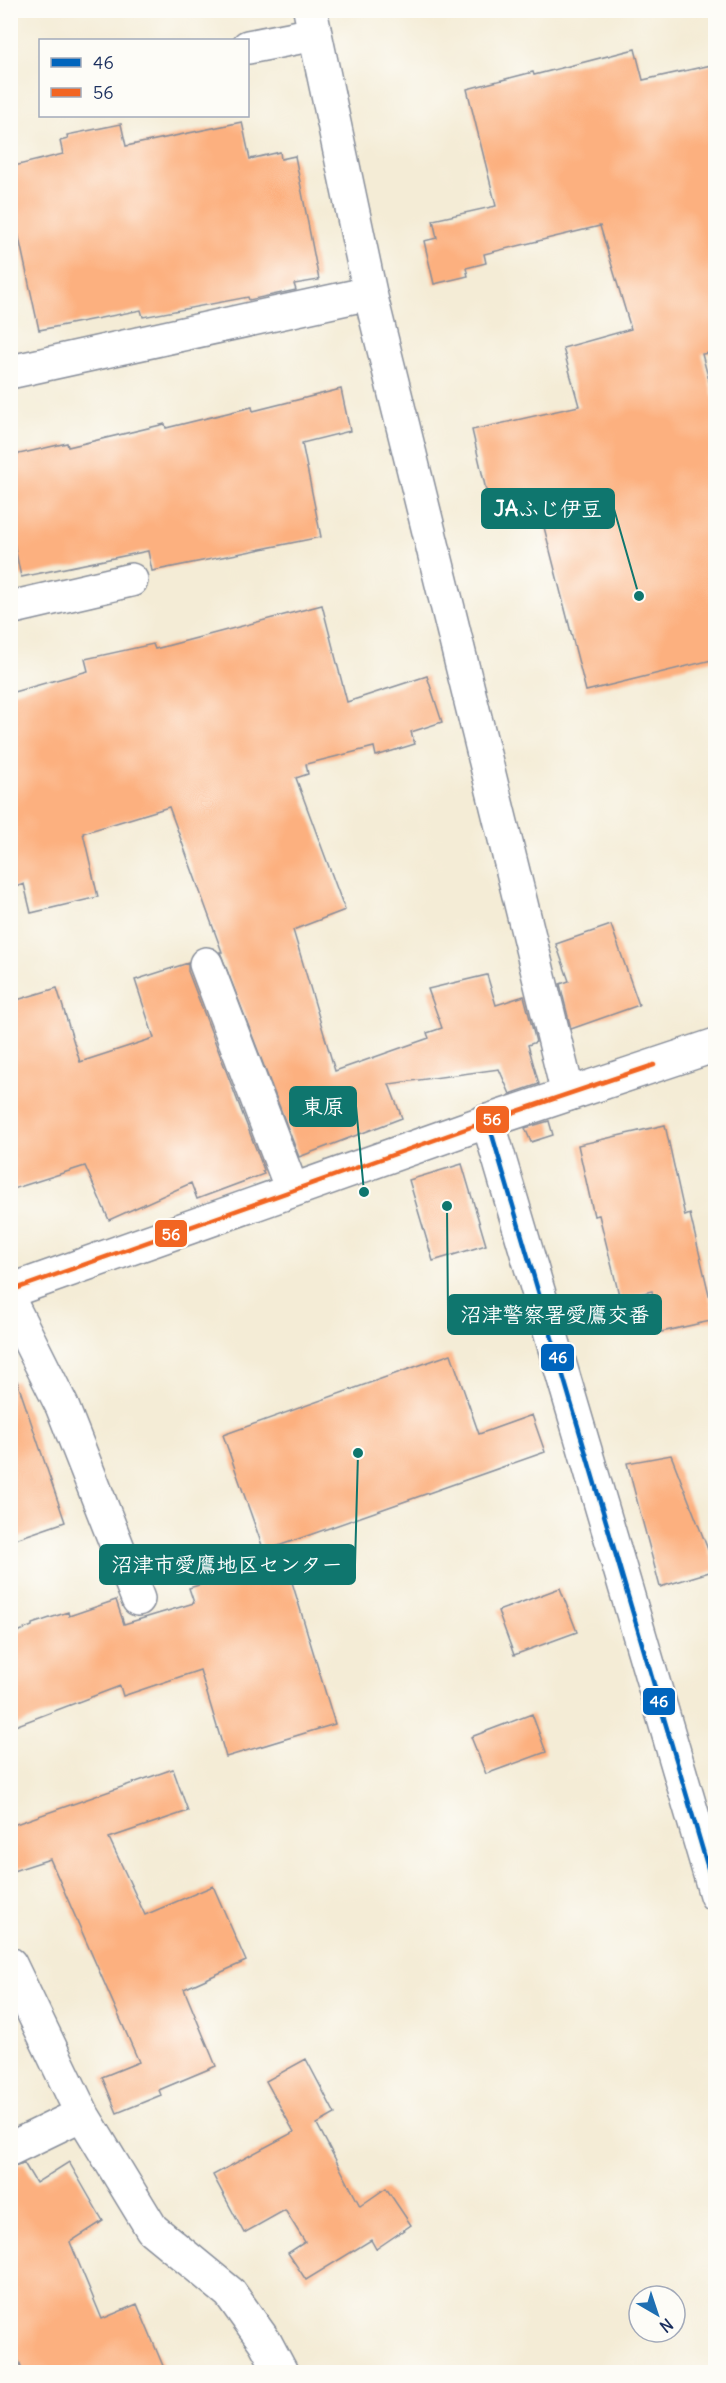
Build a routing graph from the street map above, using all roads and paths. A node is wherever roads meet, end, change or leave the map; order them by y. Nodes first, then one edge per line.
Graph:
1 (312, 22) edge
2 (249, 47) edge
3 (370, 293) junction
4 (10, 372) edge
5 (131, 580) dead end
6 (10, 608) edge
7 (206, 964) dead end
8 (716, 1045) edge
9 (568, 1094) junction
10 (488, 1121) junction
11 (292, 1190) junction
12 (10, 1291) edge
13 (10, 1302) edge
14 (138, 1599) dead end
15 (716, 1895) edge
16 (10, 1964) edge
17 (82, 2114) junction
18 (10, 2150) edge
19 (281, 2373) edge

1 - 2 street
1 - 3 street
3 - 4 street
3 - 9 street
5 - 6 street
7 - 11 street
8 - 9 street
9 - 10 street
10 - 11 street
10 - 15 street
11 - 12 street
13 - 14 street
16 - 17 street
17 - 18 street
17 - 19 street

